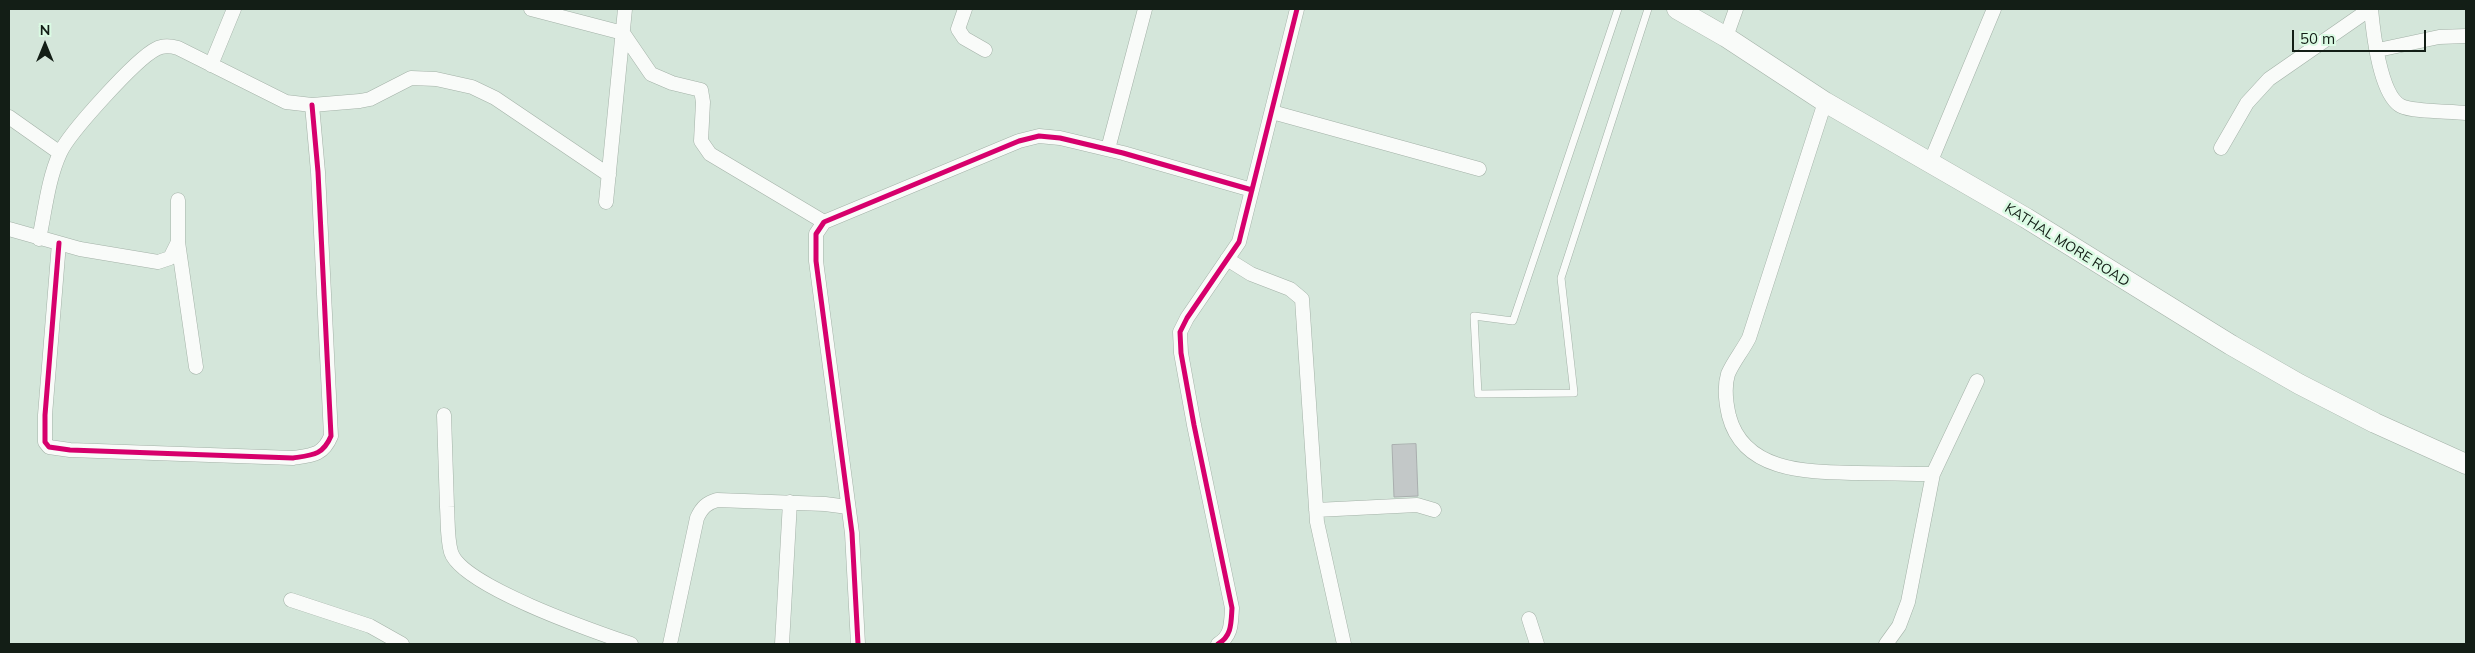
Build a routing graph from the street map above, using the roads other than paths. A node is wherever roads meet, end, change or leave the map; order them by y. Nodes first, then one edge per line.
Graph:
1 (234, 9) edge
2 (531, 9) edge
3 (625, 9) edge
4 (965, 9) edge
5 (1145, 9) edge
6 (1297, 9) edge
7 (1618, 9) edge
8 (1648, 9) edge
9 (1677, 9) edge
10 (1736, 9) edge
11 (1994, 9) edge
12 (2371, 9) edge
13 (623, 33) junction
14 (2466, 36) edge
15 (1726, 37) junction
16 (985, 50) dead end
17 (2378, 50) junction
18 (211, 65) junction
19 (1825, 102) junction
20 (312, 105) junction
21 (1272, 112) junction
22 (2466, 113) edge
23 (9, 117) edge
24 (2221, 148) dead end
25 (1108, 149) junction
26 (60, 153) junction
27 (1930, 163) junction
28 (1479, 170) dead end
29 (609, 175) junction
30 (1252, 190) junction
31 (178, 200) dead end
32 (606, 202) dead end
33 (824, 222) junction
34 (9, 229) edge
35 (39, 238) junction
36 (178, 242) junction
37 (59, 243) junction
38 (1227, 259) junction
39 (196, 367) dead end
40 (1977, 382) dead end
41 (444, 415) dead end
42 (2466, 464) edge
43 (1933, 474) junction
44 (790, 502) junction
45 (848, 507) junction
46 (1316, 510) junction
47 (1434, 510) dead end
48 (290, 600) dead end
49 (1530, 619) dead end
50 (402, 644) edge
51 (631, 644) edge
52 (670, 644) edge
53 (782, 644) edge
54 (858, 644) edge
55 (1218, 644) edge
56 (1344, 644) edge
57 (1538, 644) edge
58 (1886, 644) edge

1 - 18 street
2 - 13 street
3 - 13 street
4 - 16 street
5 - 25 street
6 - 21 street
7 - 8 lane
9 - 15 main road, KATHAL MORE ROAD
10 - 15 street
11 - 27 street
12 - 17 street
12 - 24 street
13 - 29 street
13 - 33 street
14 - 17 street
15 - 19 main road, KATHAL MORE ROAD
17 - 22 street
18 - 20 street
18 - 26 street
19 - 27 main road, KATHAL MORE ROAD
19 - 43 street
20 - 29 street
20 - 37 street
21 - 28 street
21 - 30 street
23 - 26 street
25 - 30 street
25 - 33 street
26 - 35 street
27 - 42 main road, KATHAL MORE ROAD
29 - 32 street
30 - 38 street
31 - 36 street
33 - 45 street
34 - 35 street
35 - 37 street
36 - 37 street
36 - 39 street
38 - 46 street
38 - 55 street
40 - 43 street
41 - 51 street
43 - 58 street
44 - 45 street
44 - 52 street
44 - 53 street
45 - 54 street
46 - 47 street
46 - 56 street
48 - 50 street
49 - 57 street

